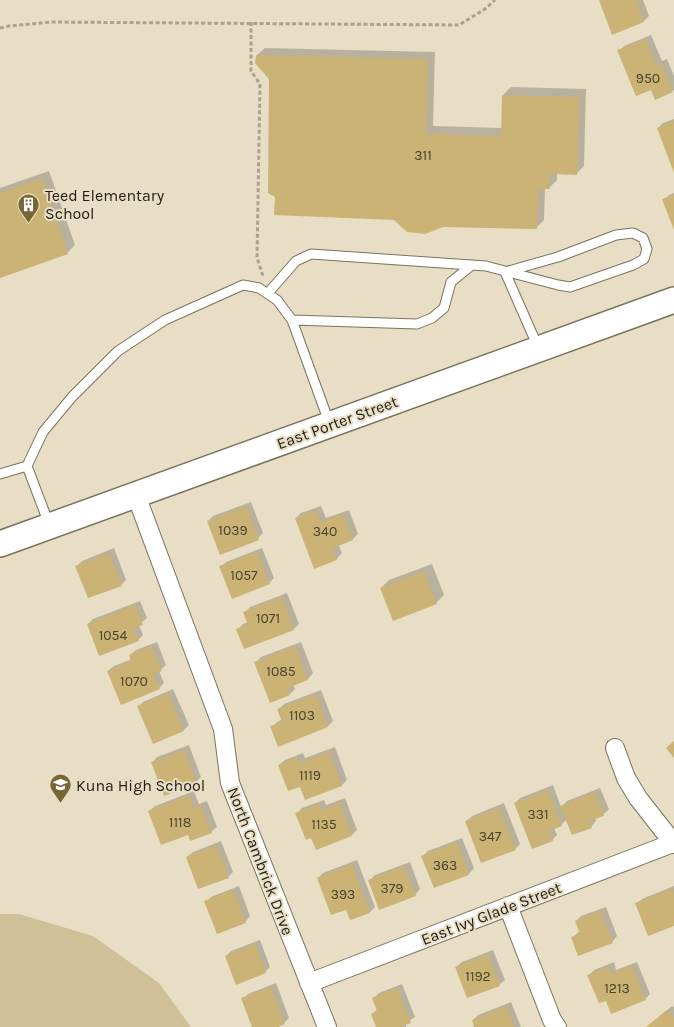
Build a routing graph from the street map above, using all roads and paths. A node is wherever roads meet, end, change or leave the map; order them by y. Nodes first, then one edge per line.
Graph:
1 (494, 0) edge
2 (251, 22) junction
3 (0, 28) edge
4 (472, 265) junction
5 (505, 272) junction
6 (268, 293) junction
7 (674, 300) edge
8 (292, 320) junction
9 (539, 350) junction
10 (330, 425) junction
11 (27, 466) junction
12 (0, 474) edge
13 (136, 495) junction
14 (50, 526) junction
15 (0, 544) edge
16 (615, 748) dead end
17 (673, 843) edge
18 (508, 906) junction
19 (309, 983) junction
20 (327, 1027) edge
21 (557, 1027) edge

1 - 2 path
2 - 3 path
2 - 6 path
4 - 5 lane
4 - 6 lane
4 - 8 lane
5 - 5 lane
5 - 9 lane
6 - 8 lane
6 - 11 lane
7 - 9 street, East Porter Street
8 - 10 lane
9 - 10 street, East Porter Street
10 - 13 street, East Porter Street
11 - 12 lane
11 - 14 lane
13 - 14 street, East Porter Street
13 - 19 street, North Cambrick Drive
14 - 15 street, East Porter Street
16 - 17 street
17 - 18 street, East Ivy Glade Street
18 - 19 street, East Ivy Glade Street
18 - 21 street
19 - 20 street, North Cambrick Drive

